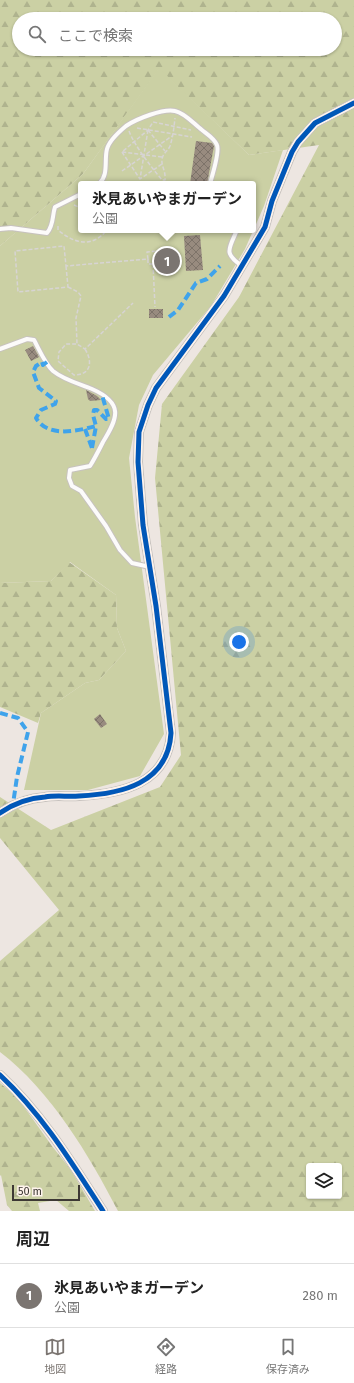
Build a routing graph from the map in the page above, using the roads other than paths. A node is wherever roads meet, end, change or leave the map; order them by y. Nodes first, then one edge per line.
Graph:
1 (354, 103) edge
2 (103, 181) edge
3 (211, 181) edge
4 (78, 195) edge
5 (0, 229) edge
6 (236, 233) edge
7 (242, 266) junction
8 (0, 349) edge
9 (150, 568) junction
10 (0, 812) edge
11 (0, 1075) edge
12 (103, 1211) edge

1 - 7 street
2 - 3 lane
4 - 5 lane
6 - 7 lane
7 - 9 street
8 - 9 lane
9 - 10 street
11 - 12 street

